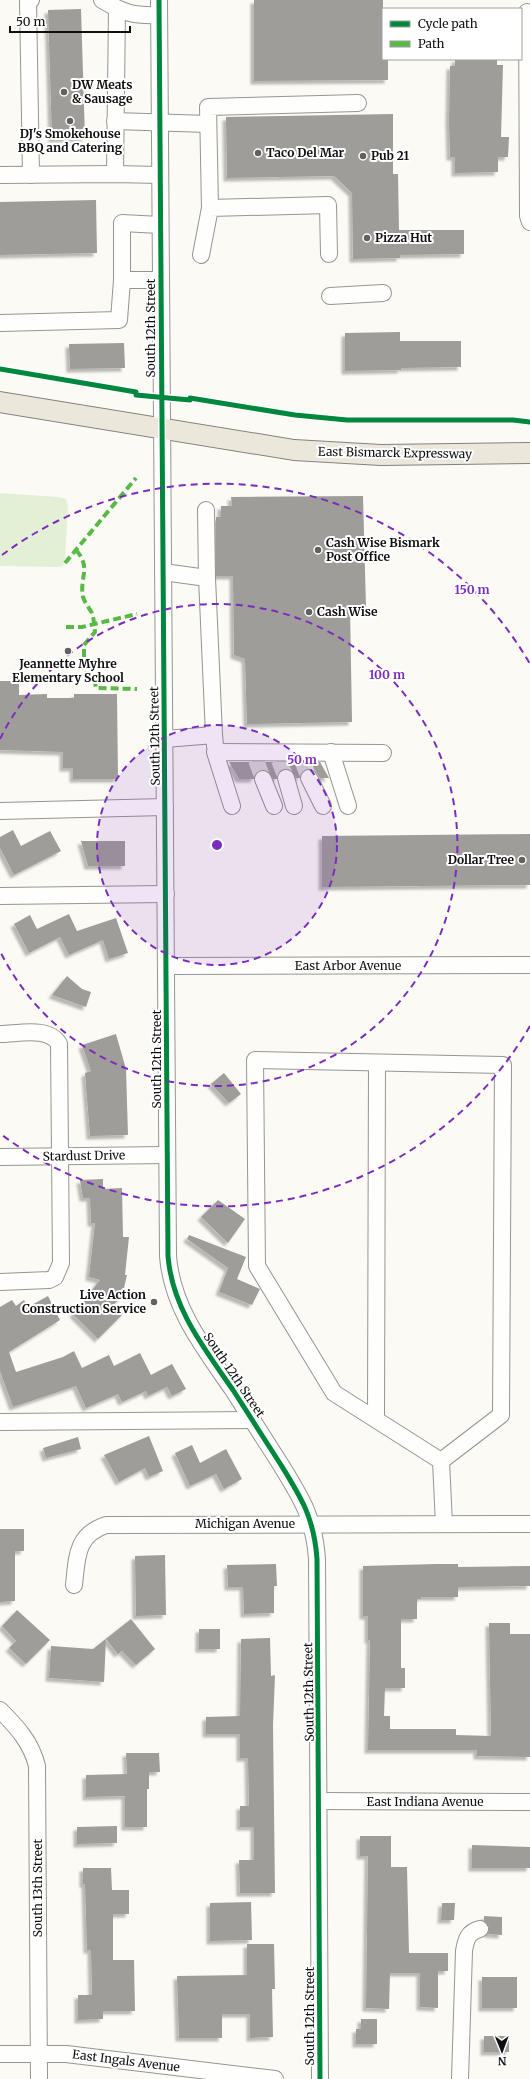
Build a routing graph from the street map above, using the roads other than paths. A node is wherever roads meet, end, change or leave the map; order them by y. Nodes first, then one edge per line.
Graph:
1 (31, 0) edge
2 (102, 0) edge
3 (159, 8) edge
4 (117, 9) junction
5 (528, 12) dead end
6 (524, 35) edge
7 (358, 103) dead end
8 (115, 121) junction
9 (159, 123) junction
10 (208, 124) junction
11 (115, 174) junction
12 (31, 175) junction
13 (160, 175) junction
14 (0, 176) edge
15 (210, 208) junction
16 (530, 222) edge
17 (160, 225) junction
18 (329, 254) dead end
19 (201, 255) dead end
20 (122, 280) junction
21 (161, 280) junction
22 (383, 292) dead end
23 (330, 296) dead end
24 (0, 323) edge
25 (0, 402) edge
26 (162, 429) junction
27 (530, 453) edge
28 (206, 510) dead end
29 (163, 572) junction
30 (207, 578) junction
31 (214, 735) junction
32 (165, 739) junction
33 (215, 752) junction
34 (332, 752) junction
35 (383, 753) dead end
36 (286, 778) tunnel mouth
37 (310, 778) tunnel mouth
38 (263, 779) tunnel mouth
39 (232, 806) dead end
40 (274, 806) dead end
41 (294, 806) dead end
42 (323, 806) dead end
43 (348, 806) dead end
44 (165, 807) junction
45 (0, 811) edge
46 (166, 894) junction
47 (0, 896) edge
48 (530, 965) edge
49 (167, 966) junction
50 (0, 1034) edge
51 (377, 1063) junction
52 (167, 1155) junction
53 (60, 1156) junction
54 (0, 1157) edge
55 (0, 1282) edge
56 (376, 1419) junction
57 (253, 1420) junction
58 (0, 1422) edge
59 (441, 1461) junction
60 (313, 1524) junction
61 (444, 1524) junction
62 (530, 1524) edge
63 (74, 1585) dead end
64 (0, 1710) edge
65 (320, 1801) junction
66 (530, 1802) edge
67 (480, 1929) dead end
68 (0, 2054) edge
69 (39, 2054) junction
70 (177, 2073) edge
71 (39, 2079) edge
72 (275, 2079) edge
73 (320, 2079) edge
74 (460, 2079) edge

1 - 12 street
2 - 4 street
3 - 4 street
3 - 9 street, South 12th Street
4 - 8 street
5 - 6 street
6 - 16 street
7 - 10 street
8 - 9 street
8 - 11 street
9 - 10 street
9 - 13 street, South 12th Street
10 - 15 street
11 - 12 street
11 - 13 street
12 - 14 street
13 - 17 street, South 12th Street
15 - 18 street
15 - 19 street
17 - 20 street
17 - 21 street, South 12th Street
20 - 21 street
20 - 24 street
21 - 26 street, South 12th Street
22 - 23 street
25 - 26 main road, East Bismarck Expressway
26 - 27 main road, East Bismarck Expressway
26 - 29 street, South 12th Street
28 - 30 street
29 - 30 street
29 - 32 street, South 12th Street
30 - 31 street
31 - 32 street
31 - 33 street
32 - 44 street, South 12th Street
33 - 34 street
33 - 39 street
34 - 35 street
34 - 43 street
36 - 41 street
37 - 42 street
38 - 40 street
44 - 45 street
44 - 46 street, South 12th Street
46 - 47 street
46 - 49 street, South 12th Street
48 - 49 street, East Arbor Avenue
49 - 52 street, South 12th Street
50 - 53 street
51 - 56 street
51 - 56 street
51 - 59 street
52 - 53 street, Stardust Drive
52 - 57 street, South 12th Street
53 - 54 street, Stardust Drive
53 - 55 street
56 - 59 street
57 - 58 street
57 - 60 street, South 12th Street
59 - 61 street
60 - 61 street, Michigan Avenue
60 - 63 street, Michigan Avenue
60 - 65 street, South 12th Street
61 - 62 street, Michigan Avenue
64 - 69 street, South 13th Street
65 - 66 street, East Indiana Avenue
65 - 73 street, South 12th Street
67 - 74 street
68 - 69 street, East Ingals Avenue
69 - 70 street, East Ingals Avenue
69 - 71 street, South 13th Street
70 - 72 street, East Ingals Avenue

